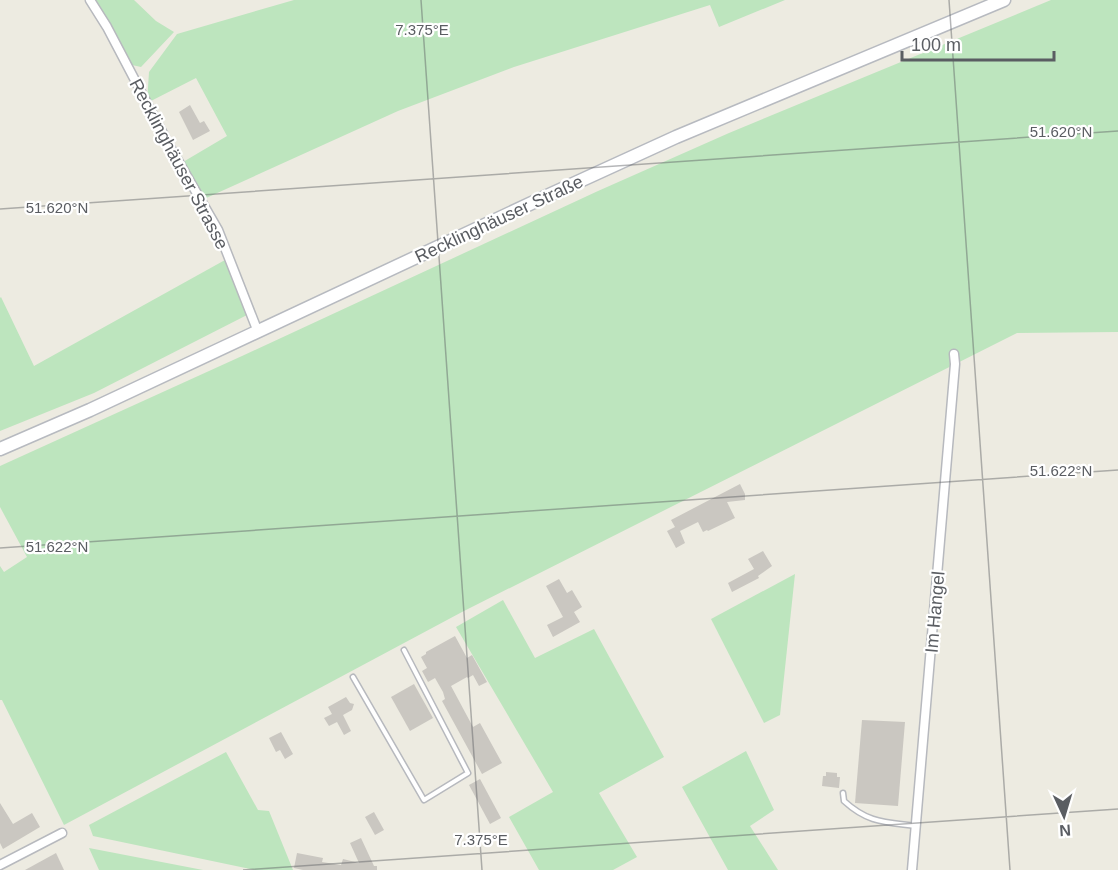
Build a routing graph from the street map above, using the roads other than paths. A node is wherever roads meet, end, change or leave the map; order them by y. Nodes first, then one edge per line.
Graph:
1 (90, 0) edge
2 (1004, 0) edge
3 (258, 332) junction
4 (954, 354) dead end
5 (0, 449) edge
6 (404, 650) dead end
7 (353, 677) dead end
8 (843, 793) dead end
9 (916, 826) junction
10 (62, 833) dead end
11 (0, 865) edge
12 (912, 870) edge

1 - 3 street, Recklinghäuser Strasse
2 - 3 main road, Recklinghäuser Straße
3 - 5 main road, Recklinghäuser Straße
4 - 9 street, Im Hangel
6 - 7 lane
8 - 9 lane
9 - 12 street, Im Hangel
10 - 11 street

